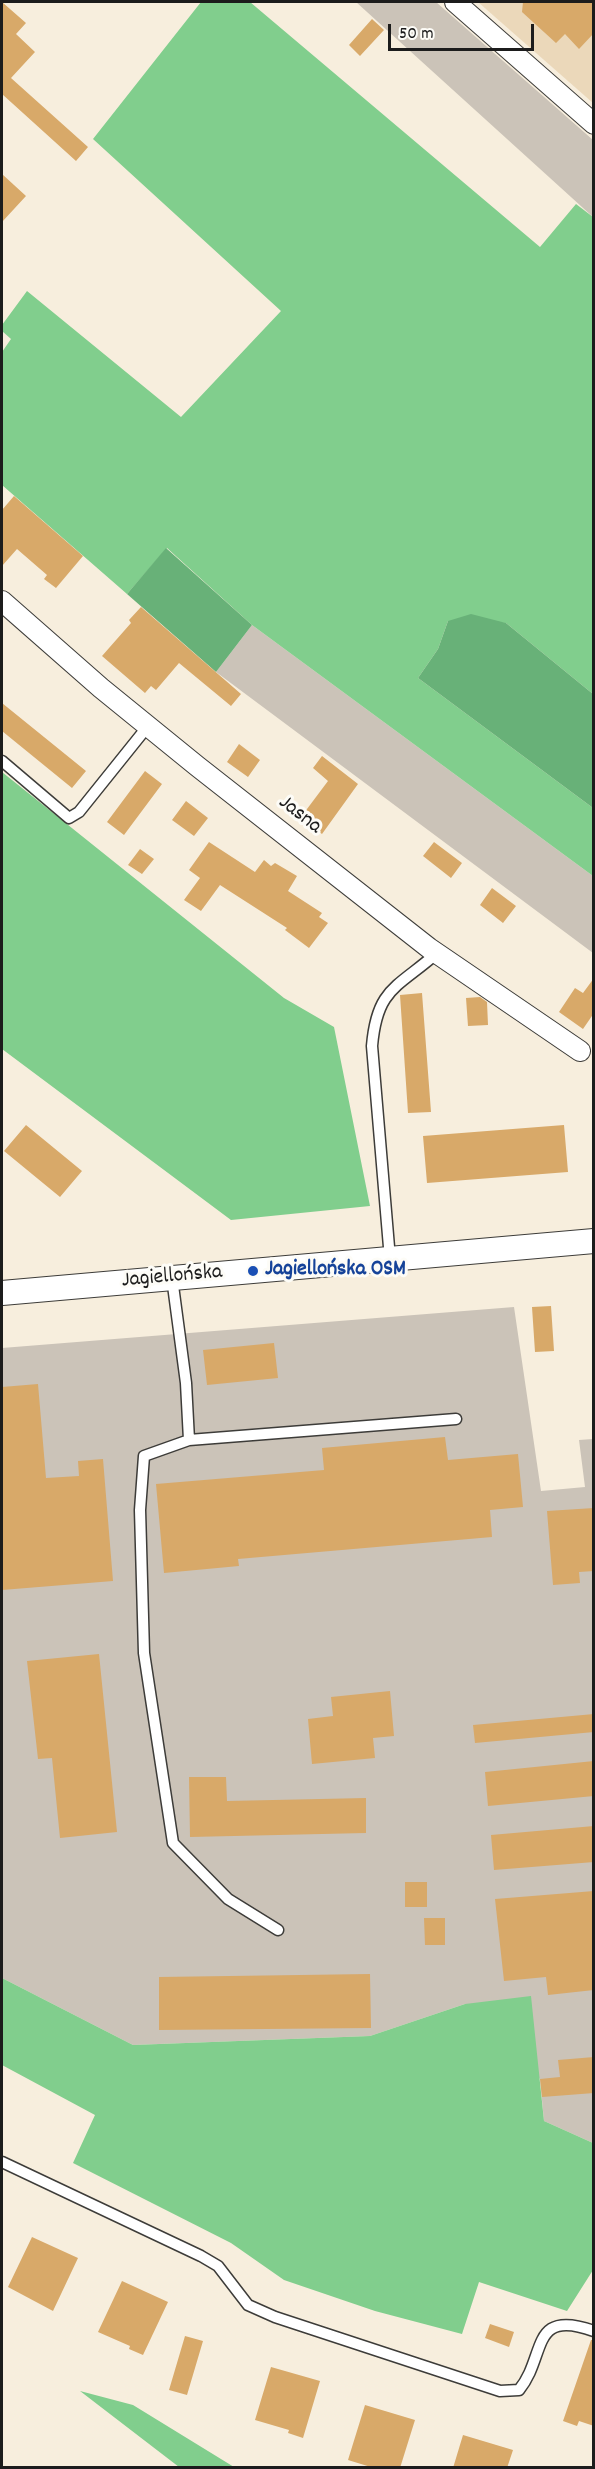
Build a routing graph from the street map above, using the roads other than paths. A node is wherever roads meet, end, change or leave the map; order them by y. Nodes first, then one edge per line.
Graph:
1 (455, 2) edge
2 (594, 124) edge
3 (2, 601) edge
4 (148, 726) junction
5 (2, 761) edge
6 (437, 953) junction
7 (580, 1051) dead end
8 (594, 1241) edge
9 (390, 1259) junction
10 (172, 1278) junction
11 (2, 1293) edge
12 (456, 1419) dead end
13 (189, 1440) junction
14 (278, 1930) dead end
15 (2, 2162) edge
16 (594, 2331) edge

1 - 2 street
3 - 4 street, Jasna
4 - 5 lane
4 - 6 street, Jasna
6 - 7 street, Jasna
6 - 9 lane
8 - 9 street, Jagiellońska
9 - 10 street, Jagiellońska
10 - 11 street, Jagiellońska
10 - 13 lane
12 - 13 lane
13 - 14 lane
15 - 16 lane

